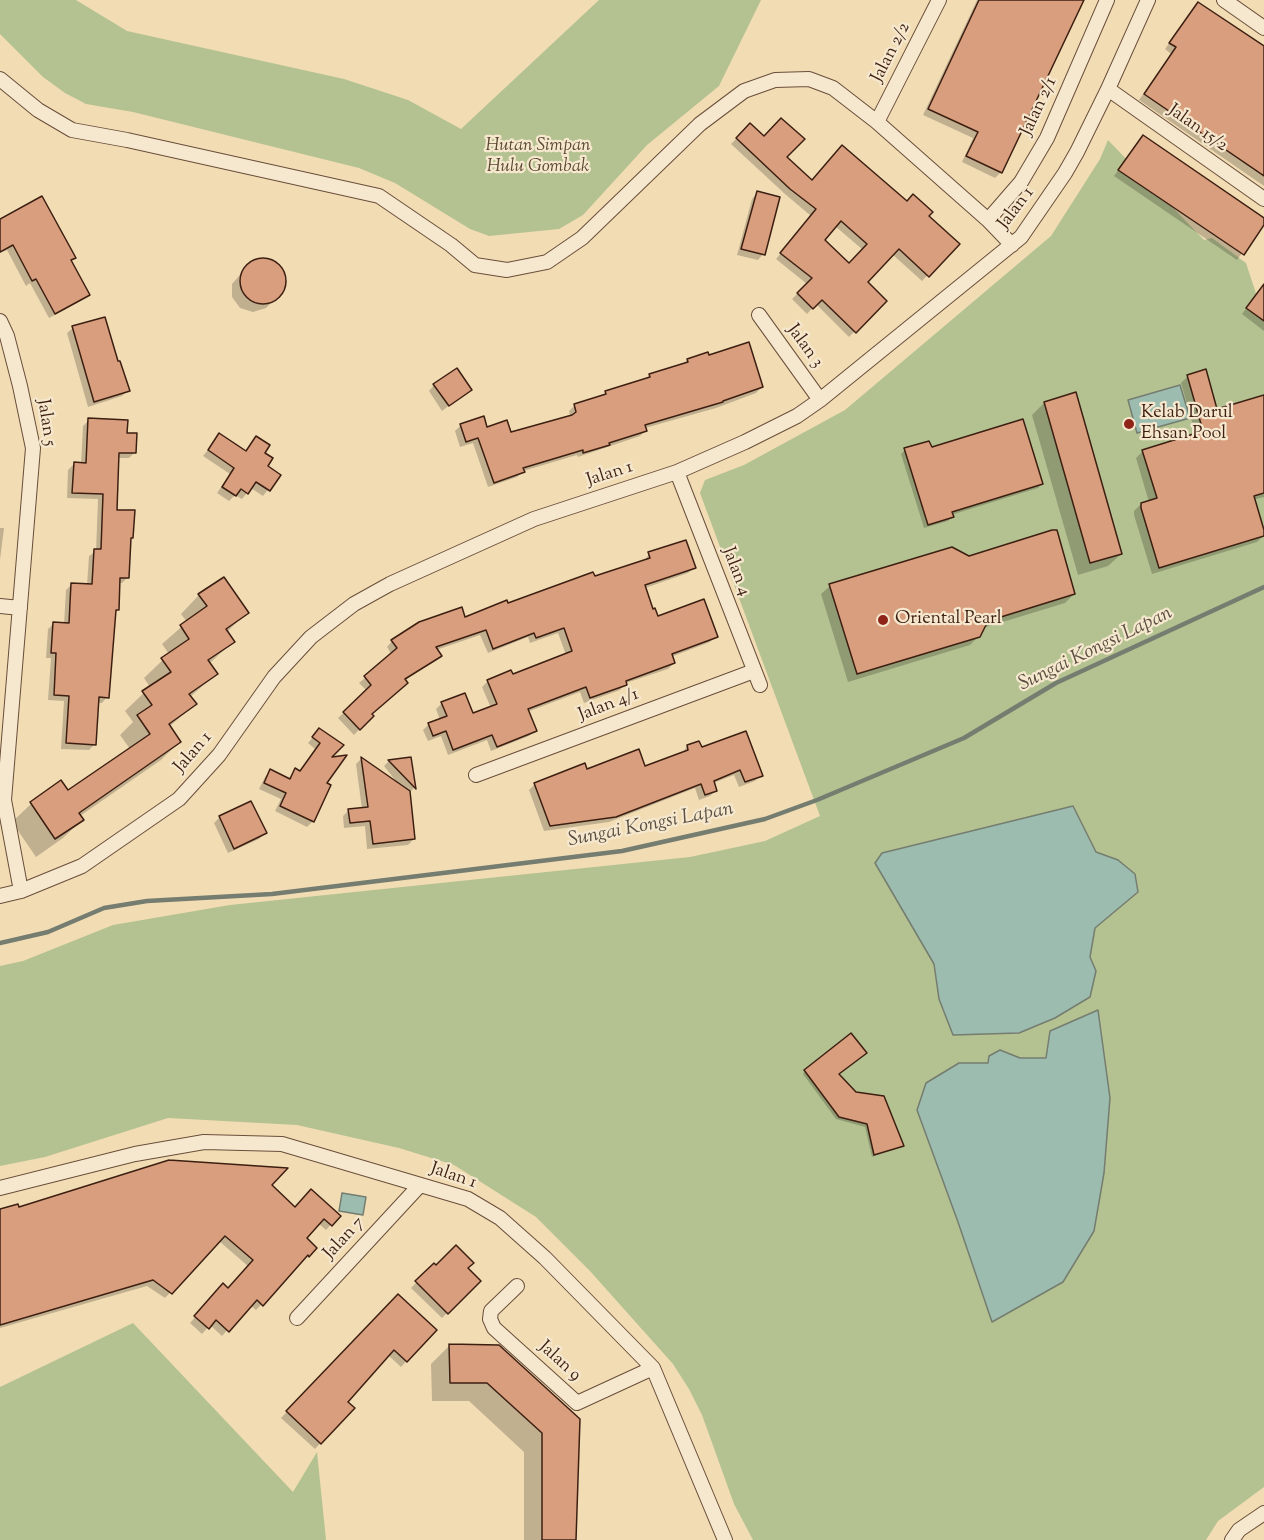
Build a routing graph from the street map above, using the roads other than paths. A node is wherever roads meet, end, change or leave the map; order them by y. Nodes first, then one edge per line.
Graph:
1 (939, 0) edge
2 (1107, 0) edge
3 (1148, 0) edge
4 (1224, 0) edge
5 (1264, 28) edge
6 (0, 79) edge
7 (1108, 89) junction
8 (877, 122) junction
9 (1264, 199) edge
10 (988, 220) junction
11 (1011, 245) junction
12 (759, 315) dead end
13 (0, 321) edge
14 (820, 400) junction
15 (677, 472) junction
16 (0, 606) edge
17 (20, 608) junction
18 (754, 671) junction
19 (760, 685) dead end
20 (477, 775) dead end
21 (21, 891) junction
22 (0, 896) edge
23 (420, 1185) junction
24 (0, 1188) edge
25 (517, 1286) dead end
26 (297, 1318) dead end
27 (653, 1368) junction
28 (1264, 1513) edge
29 (725, 1540) edge
30 (1232, 1540) edge

1 - 8 street, Jalan 2/2
2 - 10 street, Jalan 2/1
3 - 7 street, Jalan 1
4 - 5 street
6 - 8 street
7 - 9 street, Jalan 15/2
7 - 11 street, Jalan 1
8 - 10 street
10 - 11 street
11 - 14 street, Jalan 1
12 - 14 street, Jalan 3
13 - 17 street, Jalan 5
14 - 15 street, Jalan 1
15 - 18 street, Jalan 4
15 - 21 street, Jalan 1
16 - 17 street
17 - 21 street, Jalan 5
18 - 19 street, Jalan 4
18 - 20 street, Jalan 4/1
21 - 22 street, Jalan 1
23 - 24 street, Jalan 1
23 - 26 street, Jalan 7
23 - 27 street, Jalan 1
25 - 27 street, Jalan 9
27 - 29 street, Jalan 1
28 - 30 street

